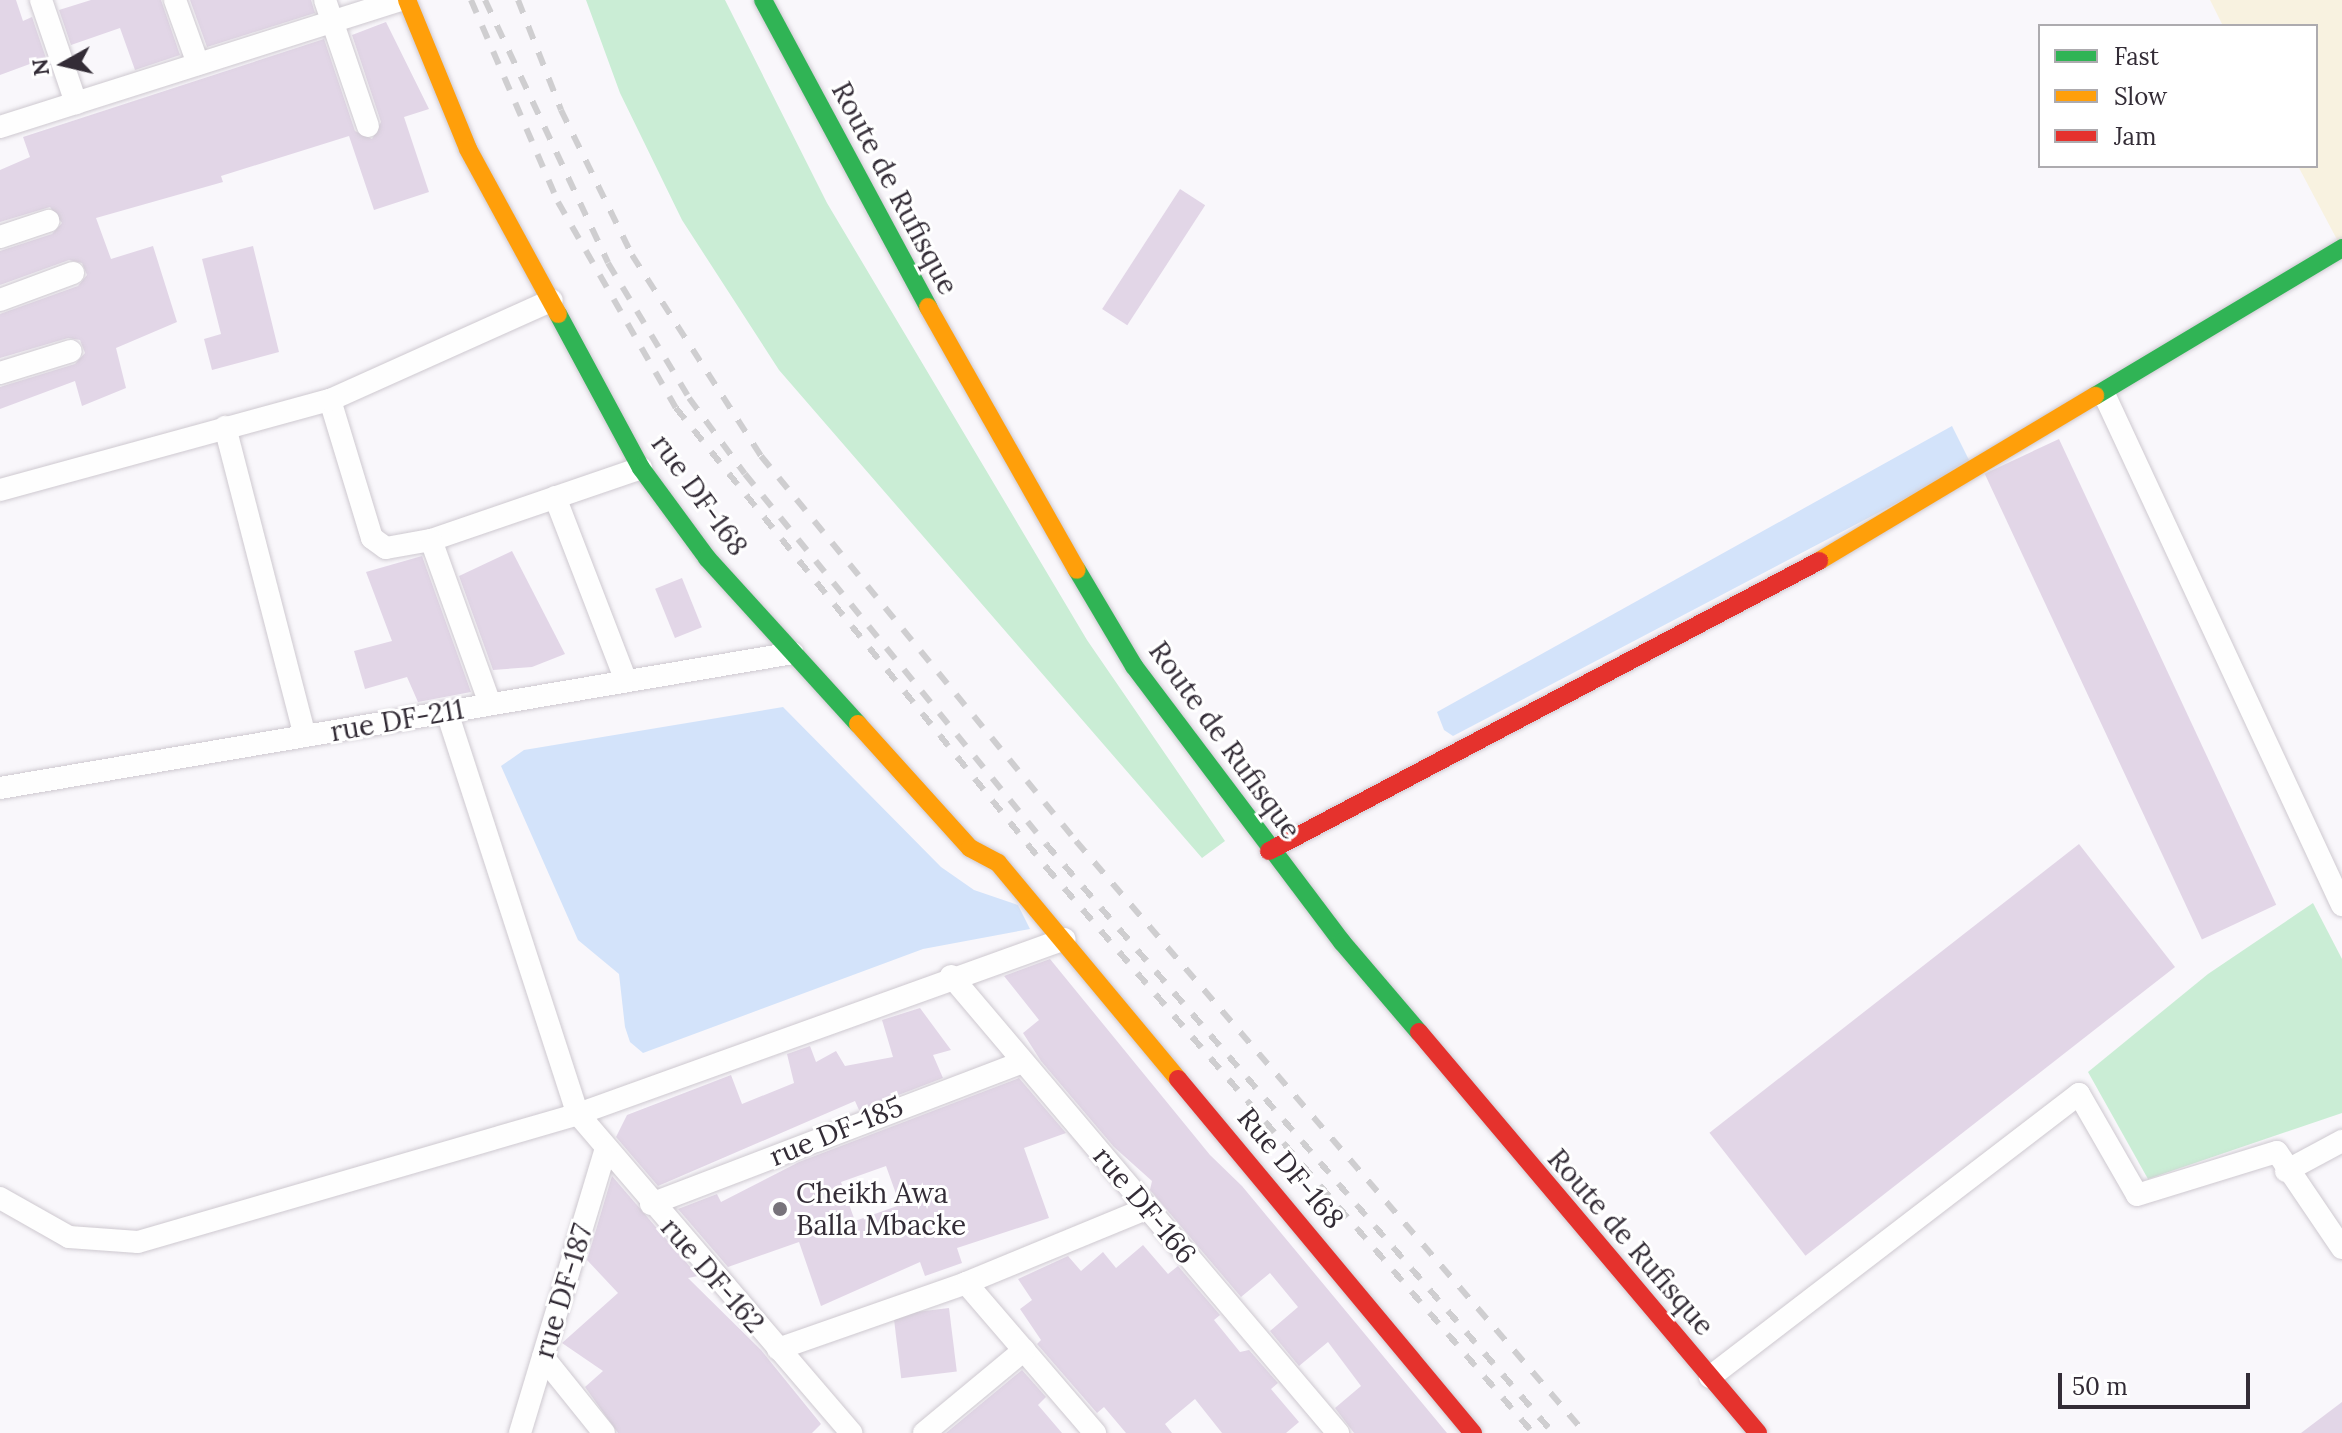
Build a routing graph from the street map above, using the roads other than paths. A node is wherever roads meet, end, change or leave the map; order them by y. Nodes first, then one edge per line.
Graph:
1 (41, 0) edge
2 (175, 0) edge
3 (404, 0) edge
4 (763, 0) edge
5 (329, 11) edge
6 (198, 64) junction
7 (76, 103) junction
8 (368, 126) dead end
9 (0, 127) edge
10 (48, 221) dead end
11 (0, 237) edge
12 (2342, 248) edge
13 (73, 273) dead end
14 (0, 300) edge
15 (552, 300) junction
16 (71, 351) dead end
17 (0, 373) edge
18 (2104, 394) junction
19 (330, 400) junction
20 (225, 427) junction
21 (641, 468) junction
22 (0, 490) edge
23 (555, 497) junction
24 (431, 540) junction
25 (793, 653) junction
26 (626, 681) junction
27 (490, 704) junction
28 (447, 712) junction
29 (305, 736) junction
30 (0, 788) edge
31 (1269, 851) junction
32 (2337, 881) edge
33 (2342, 905) edge
34 (1065, 939) junction
35 (951, 976) junction
36 (1023, 1062) junction
37 (578, 1114) junction
38 (2342, 1141) edge
39 (606, 1149) junction
40 (2286, 1171) junction
41 (0, 1198) edge
42 (651, 1204) junction
43 (1148, 1208) junction
44 (2342, 1248) edge
45 (966, 1283) junction
46 (778, 1349) junction
47 (1024, 1350) junction
48 (543, 1357) junction
49 (1710, 1377) junction
50 (520, 1433) edge
51 (604, 1433) edge
52 (851, 1433) edge
53 (924, 1433) edge
54 (1095, 1433) edge
55 (1338, 1433) edge
56 (1473, 1433) edge
57 (1758, 1433) edge

1 - 7 street
2 - 6 street
3 - 5 street
3 - 15 street, rue DF-168
4 - 31 street, Route de Rufisque
5 - 6 street
5 - 8 street
6 - 7 street
7 - 9 street
10 - 11 street
12 - 18 street
13 - 14 street
15 - 19 street
15 - 21 street, rue DF-168
16 - 17 street
18 - 31 street
18 - 32 street
19 - 20 street
19 - 24 street
20 - 22 street
20 - 29 street
21 - 23 street
21 - 25 street, rue DF-168
23 - 24 street
23 - 26 street
24 - 27 street
25 - 26 street, rue DF-211
25 - 34 street, rue DF-168
26 - 27 street, rue DF-211
27 - 28 street, rue DF-211
28 - 29 street, rue DF-211
28 - 37 street
29 - 30 street, rue DF-211
31 - 49 street, Route de Rufisque
32 - 33 street
34 - 35 street
34 - 56 street, Rue DF-168
35 - 36 street, rue DF-166
35 - 37 street
36 - 42 street, rue DF-185
36 - 43 street, rue DF-166
37 - 39 street, rue DF-162
37 - 41 street
38 - 40 street
39 - 42 street, rue DF-162
39 - 48 street, rue DF-187
40 - 44 street
40 - 49 street
42 - 46 street, rue DF-162
43 - 45 street
43 - 55 street, rue DF-166
45 - 46 street
45 - 47 street
46 - 52 street, rue DF-162
47 - 53 street
47 - 54 street
48 - 50 street, rue DF-187
48 - 51 street
49 - 57 street, Route de Rufisque

